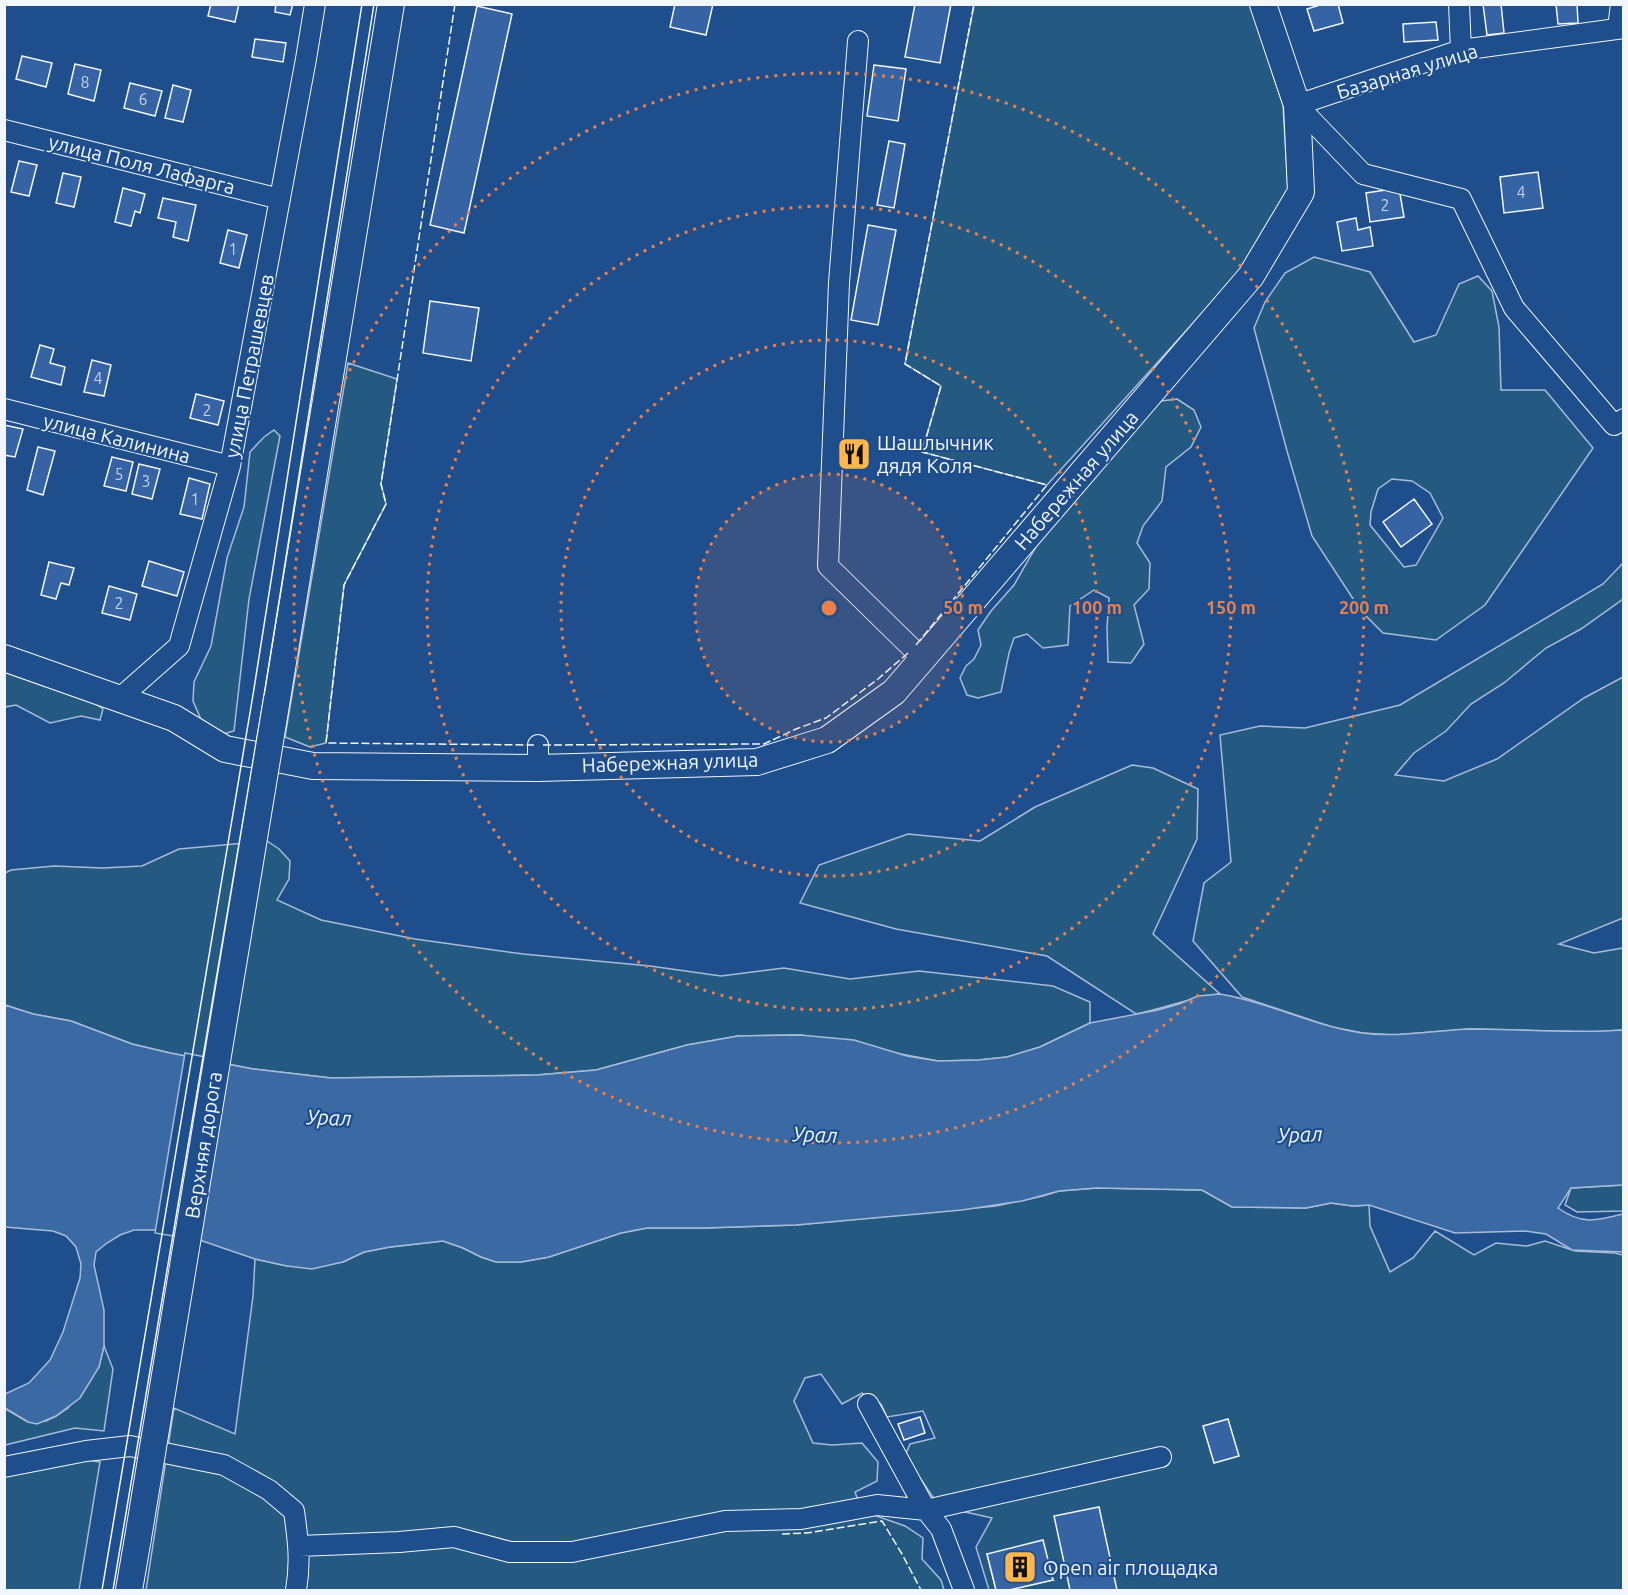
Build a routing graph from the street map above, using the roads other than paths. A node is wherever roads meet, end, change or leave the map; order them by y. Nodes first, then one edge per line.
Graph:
1 (315, 4) edge
2 (391, 4) edge
3 (1263, 4) edge
4 (1459, 4) edge
5 (1621, 4) edge
6 (1621, 28) edge
7 (858, 41) dead end
8 (1461, 50) junction
9 (1297, 105) junction
10 (4, 130) edge
11 (280, 199) junction
12 (4, 409) edge
13 (1623, 418) edge
14 (230, 466) junction
15 (4, 658) edge
16 (922, 659) junction
17 (120, 698) junction
18 (868, 1404) dead end
19 (1161, 1457) dead end
20 (4, 1467) edge
21 (926, 1510) junction
22 (299, 1546) junction
23 (129, 1590) edge
24 (296, 1590) edge
25 (964, 1590) edge

1 - 11 street, улица Петрашевцев
2 - 23 main road, Верхняя дорога, bridge
3 - 9 main road
4 - 8 street
5 - 6 street
6 - 8 street, Базарная улица
7 - 16 street
8 - 9 street, Базарная улица
9 - 13 street
9 - 16 main road, Набережная улица
10 - 11 street, улица Поля Лафарга
11 - 14 street, улица Петрашевцев
12 - 14 street, улица Калинина
14 - 17 street, улица Петрашевцев
15 - 17 main road, Набережная улица
16 - 17 main road, Набережная улица
18 - 21 street
19 - 21 street
20 - 22 street
21 - 22 street
21 - 25 street
22 - 24 street

